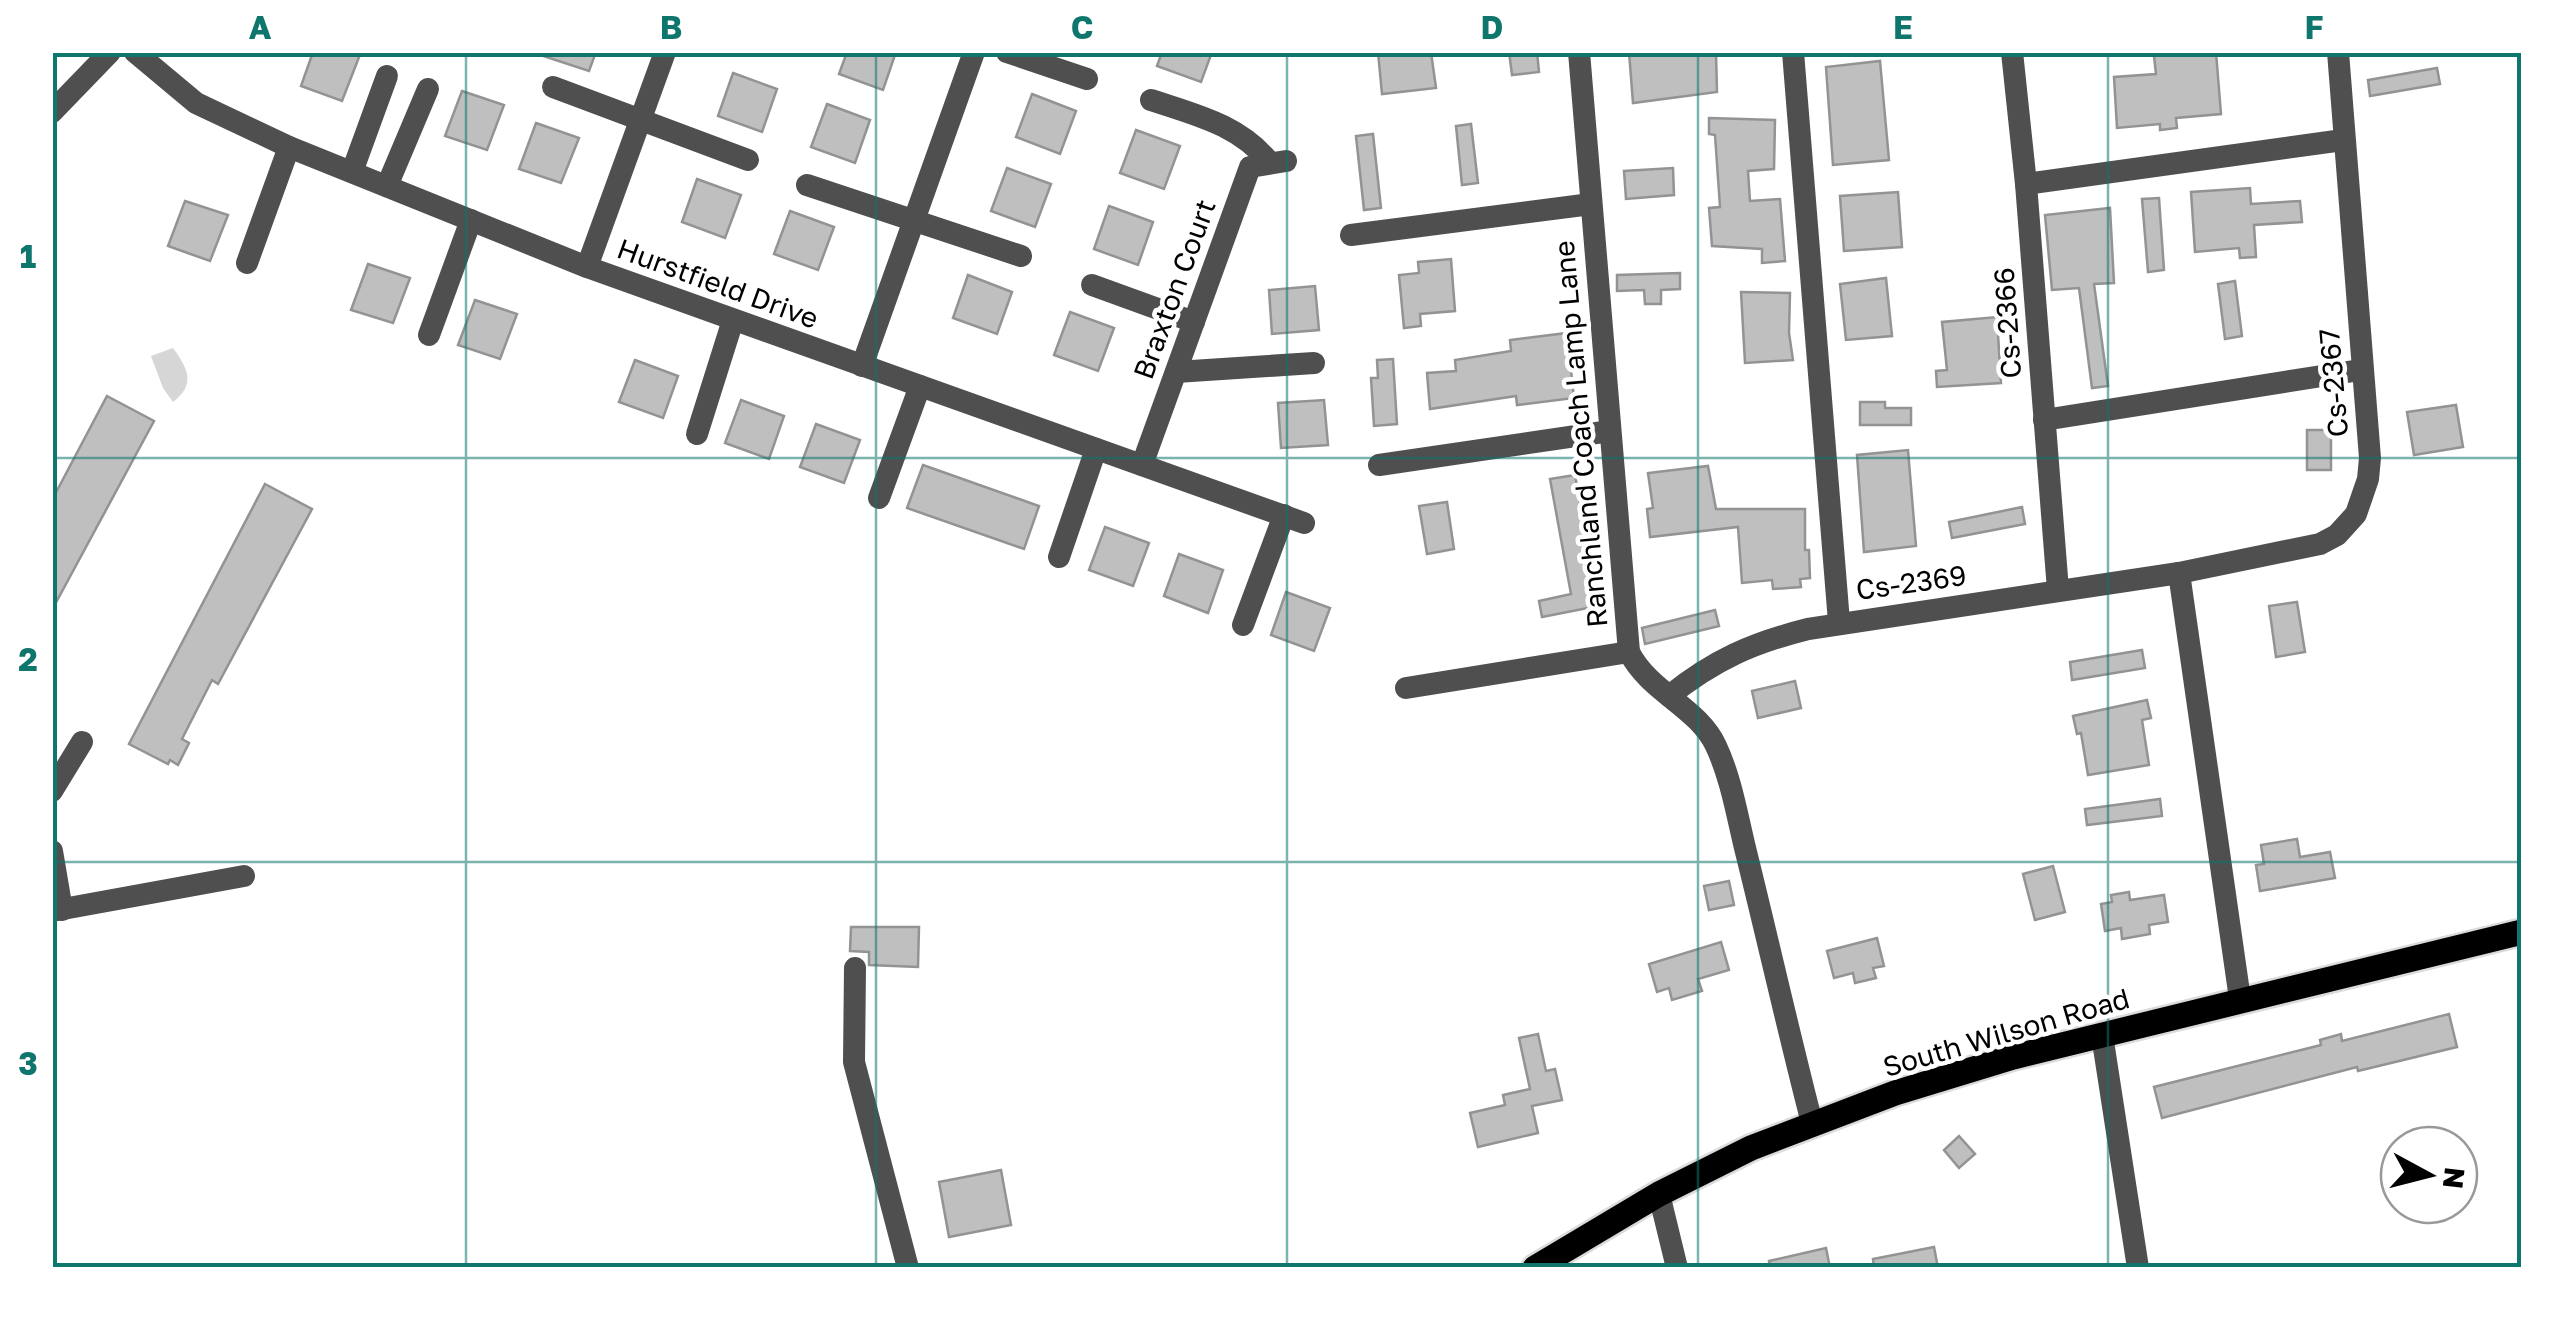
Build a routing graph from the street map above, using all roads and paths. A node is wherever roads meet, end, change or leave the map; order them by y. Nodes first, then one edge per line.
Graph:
1 (110, 52) edge
2 (135, 52) edge
3 (665, 52) edge
4 (974, 52) edge
5 (1007, 52) edge
6 (1579, 52) edge
7 (1793, 52) edge
8 (2012, 52) edge
9 (2338, 52) edge
10 (386, 76) dead end
11 (1086, 79) dead end
12 (553, 87) dead end
13 (428, 89) dead end
14 (1151, 100) dead end
15 (52, 112) edge
16 (640, 121) junction
17 (2344, 140) junction
18 (289, 147) junction
19 (748, 160) dead end
20 (352, 172) junction
21 (2026, 184) junction
22 (807, 185) dead end
23 (387, 186) junction
24 (1591, 204) junction
25 (914, 219) junction
26 (470, 220) junction
27 (1351, 235) dead end
28 (1021, 256) dead end
29 (247, 263) dead end
30 (587, 267) junction
31 (1092, 285) dead end
32 (733, 320) junction
33 (1194, 322) junction
34 (429, 334) dead end
35 (1314, 363) dead end
36 (862, 366) junction
37 (2360, 370) junction
38 (1176, 372) junction
39 (920, 386) junction
40 (2044, 420) junction
41 (1610, 431) junction
42 (697, 434) dead end
43 (1096, 449) junction
44 (1142, 465) junction
45 (1379, 465) dead end
46 (879, 498) dead end
47 (1059, 557) dead end
48 (2179, 572) junction
49 (2058, 590) junction
50 (1838, 622) junction
51 (1244, 625) dead end
52 (1629, 652) junction
53 (1406, 688) dead end
54 (1669, 696) junction
55 (82, 742) dead end
56 (52, 792) edge
57 (52, 851) edge
58 (244, 876) dead end
59 (58, 910) edge
60 (2522, 932) edge
61 (855, 968) dead end
62 (2240, 999) junction
63 (2102, 1035) junction
64 (1812, 1123) junction
65 (1659, 1194) junction
66 (908, 1268) edge
67 (1536, 1268) edge
68 (1676, 1268) edge
69 (2138, 1268) edge

1 - 15 street
2 - 18 street, Hurstfield Drive
3 - 16 street
4 - 25 street
5 - 11 street
6 - 24 street, Ranchland Coach Lamp Lane
7 - 50 street
8 - 21 street, Cs-2366
9 - 17 street, Cs-2367
10 - 20 street
12 - 16 street
13 - 23 street
14 - 33 street, Braxton Court
16 - 19 street
16 - 30 street
17 - 21 street
17 - 37 street, Cs-2367
18 - 20 street, Hurstfield Drive
18 - 29 street
20 - 23 street, Hurstfield Drive
21 - 40 street, Cs-2366
22 - 25 street
23 - 26 street, Hurstfield Drive
24 - 27 street
24 - 41 street, Ranchland Coach Lamp Lane
25 - 28 street
25 - 36 street
26 - 30 street, Hurstfield Drive
26 - 34 street
30 - 32 street, Hurstfield Drive
31 - 33 street
32 - 36 street, Hurstfield Drive
32 - 42 street
33 - 38 street, Braxton Court
35 - 38 street
36 - 39 street, Hurstfield Drive
37 - 40 street
37 - 48 street, Cs-2367
38 - 44 street, Braxton Court
39 - 43 street, Hurstfield Drive
39 - 46 street
40 - 49 street, Cs-2366
41 - 45 street
41 - 52 street, Ranchland Coach Lamp Lane
43 - 44 street, Hurstfield Drive
43 - 47 street
44 - 51 street, Hurstfield Drive
48 - 49 street, Cs-2369
48 - 62 street
49 - 50 street, Cs-2369
50 - 54 street, Cs-2369
52 - 53 street
52 - 54 street, Ranchland Coach Lamp Lane
54 - 64 street, Ranchland Coach Lamp Lane
55 - 56 street
57 - 59 street
58 - 59 street
60 - 62 main road, South Wilson Road
61 - 66 street
62 - 63 main road, South Wilson Road
63 - 64 main road, South Wilson Road
63 - 69 street
64 - 65 main road, South Wilson Road
65 - 67 main road, South Wilson Road
65 - 68 street

